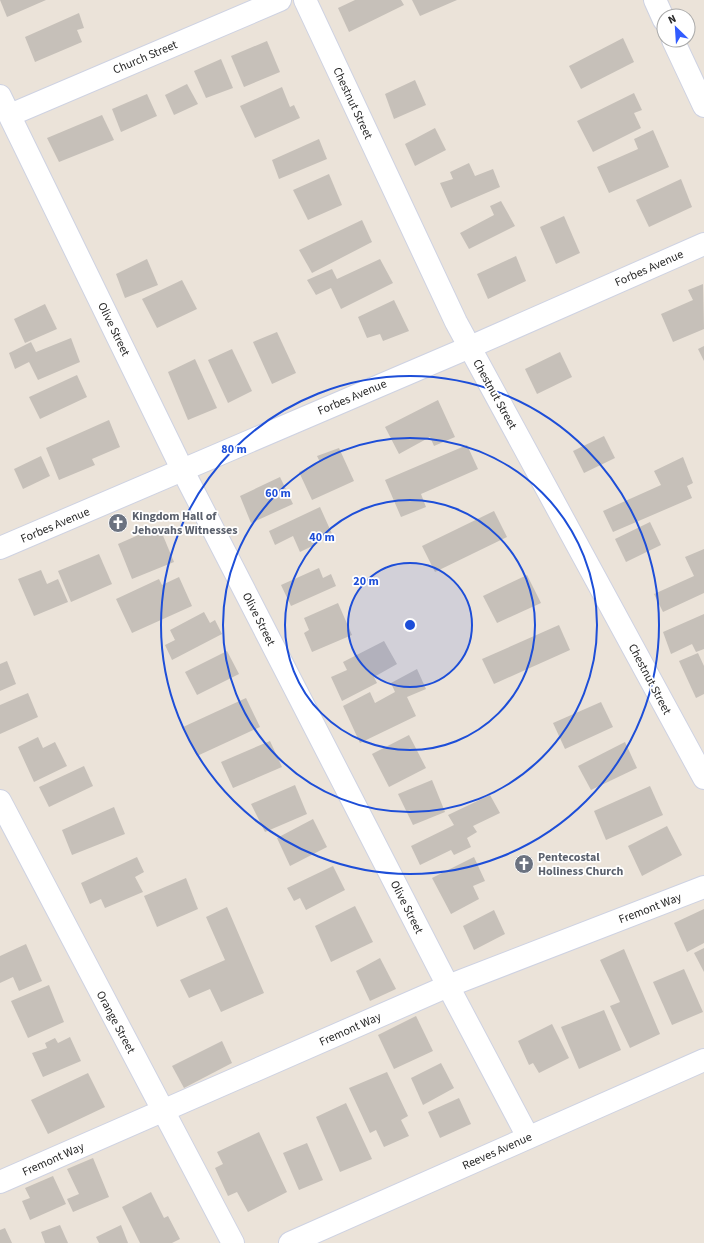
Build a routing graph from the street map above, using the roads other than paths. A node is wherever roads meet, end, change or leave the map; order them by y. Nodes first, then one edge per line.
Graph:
1 (280, 0) edge
2 (305, 0) edge
3 (678, 48) edge
4 (0, 96) edge
5 (704, 106) edge
6 (10, 115) junction
7 (704, 244) edge
8 (470, 347) junction
9 (182, 470) junction
10 (0, 548) edge
11 (704, 778) edge
12 (0, 801) edge
13 (704, 886) edge
14 (448, 986) junction
15 (704, 1060) edge
16 (163, 1111) junction
17 (528, 1137) junction
18 (0, 1182) edge
19 (233, 1243) edge
20 (290, 1243) edge

1 - 6 street, Church Street
2 - 8 street, Chestnut Street
3 - 5 street
4 - 6 street, Olive Street
6 - 9 street, Olive Street
7 - 8 street, Forbes Avenue
8 - 9 street, Forbes Avenue
8 - 11 street, Chestnut Street
9 - 10 street, Forbes Avenue
9 - 14 street, Olive Street
12 - 16 street, Orange Street
13 - 14 street, Fremont Way
14 - 16 street, Fremont Way
14 - 17 street, Olive Street
15 - 17 street, Reeves Avenue
16 - 18 street, Fremont Way
16 - 19 street, Orange Street
17 - 20 street, Reeves Avenue

